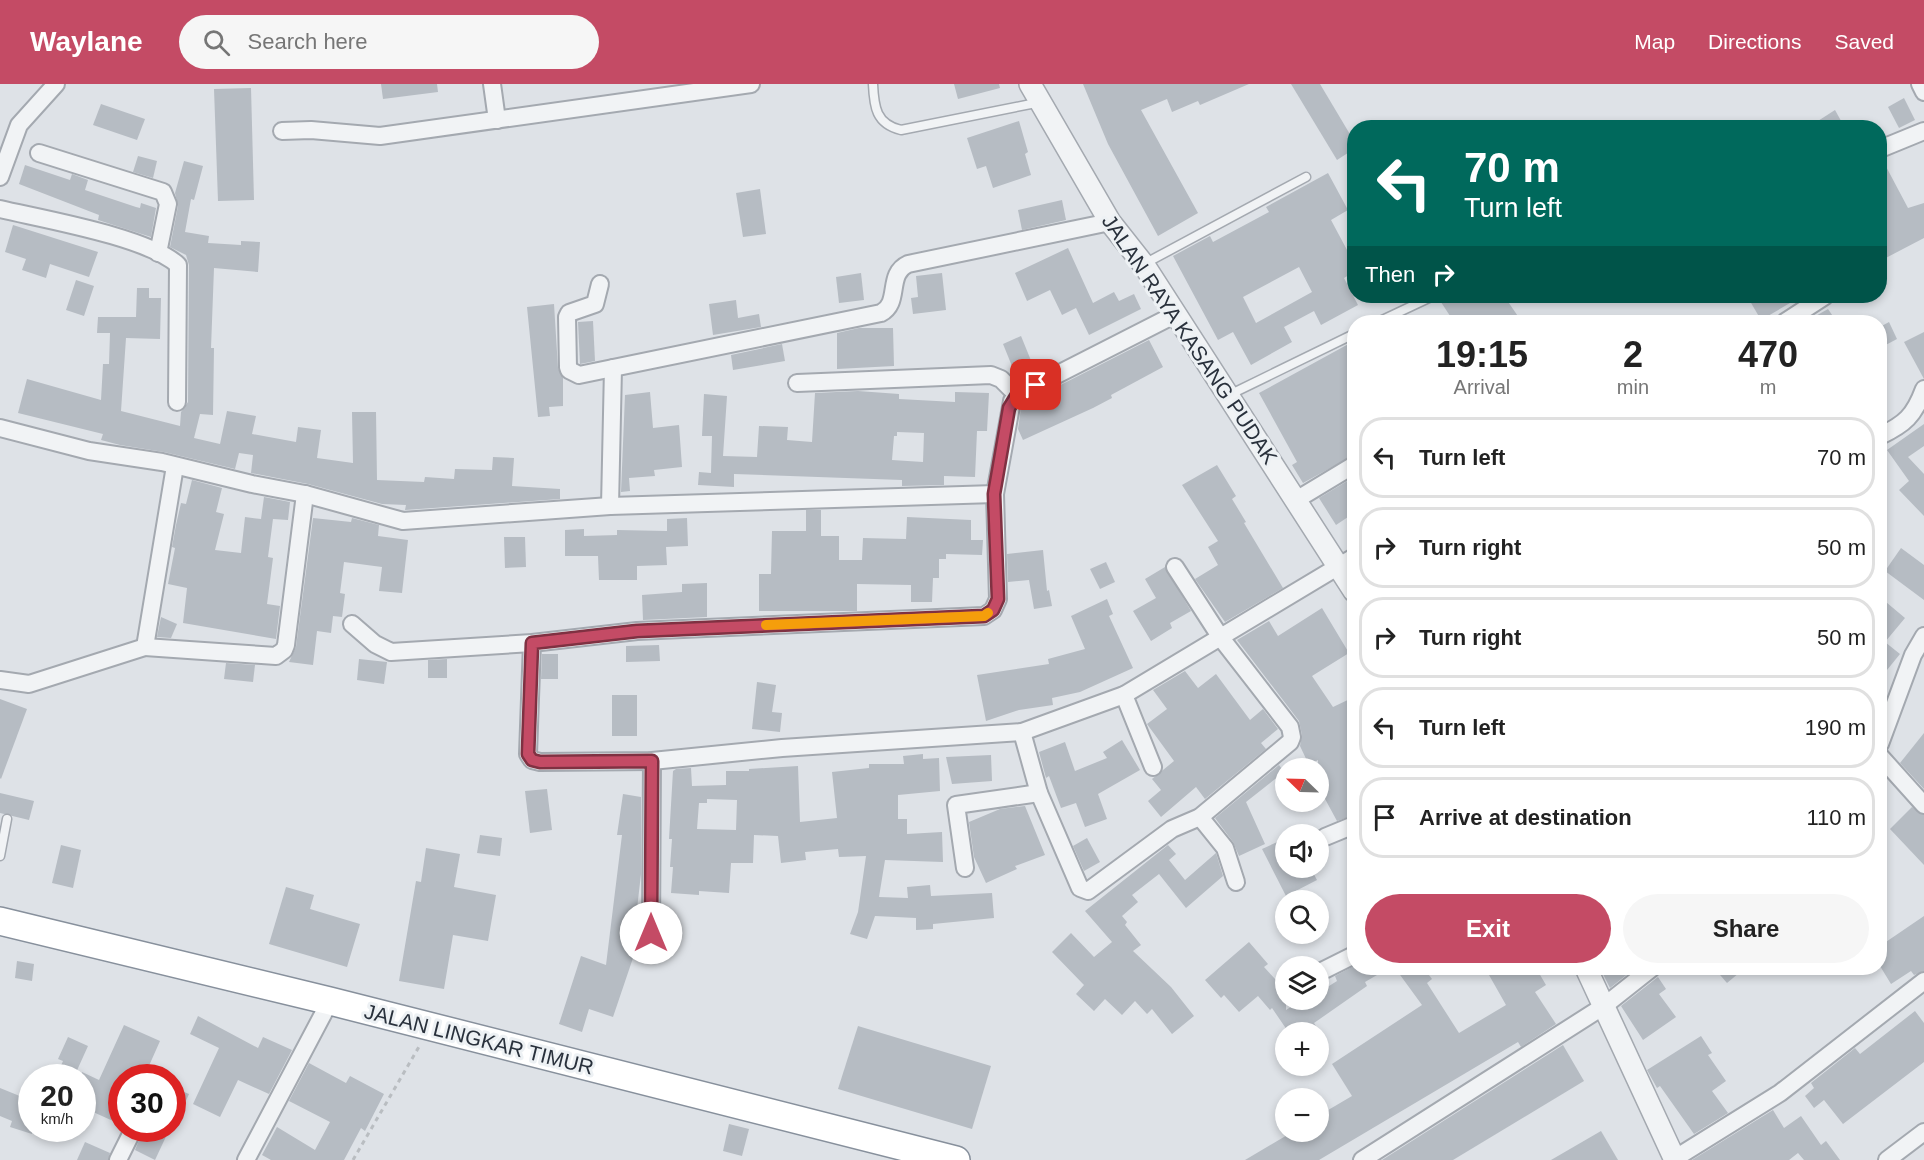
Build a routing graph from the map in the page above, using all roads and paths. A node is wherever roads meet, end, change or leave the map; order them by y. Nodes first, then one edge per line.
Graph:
1 (56, 84) edge
2 (492, 84) edge
3 (751, 84) edge
4 (873, 84) edge
5 (1920, 84) edge
6 (696, 88) edge
7 (1924, 92) edge
8 (1036, 93) edge
9 (497, 120) junction
10 (282, 130) dead end
11 (1924, 131) edge
12 (1887, 146) edge
13 (39, 153) dead end
14 (0, 177) edge
15 (1306, 177) dead end
16 (0, 209) edge
17 (1110, 222) junction
18 (158, 253) junction
19 (1144, 265) junction
20 (600, 284) dead end
21 (1418, 303) edge
22 (1814, 303) edge
23 (1176, 314) junction
24 (1392, 315) edge
25 (1796, 315) edge
26 (1347, 337) edge
27 (613, 368) junction
28 (797, 384) dead end
29 (1924, 389) edge
30 (1017, 395) junction
31 (1229, 395) junction
32 (177, 402) dead end
33 (0, 428) edge
34 (1887, 432) edge
35 (175, 466) junction
36 (1347, 469) edge
37 (305, 494) junction
38 (994, 494) junction
39 (1296, 501) junction
40 (610, 506) junction
41 (1347, 562) edge
42 (1175, 567) dead end
43 (352, 624) dead end
44 (1924, 636) edge
45 (1221, 638) junction
46 (532, 643) junction
47 (145, 647) junction
48 (0, 680) edge
49 (1124, 695) junction
50 (1887, 725) edge
51 (1022, 732) junction
52 (652, 761) junction
53 (1887, 764) edge
54 (1152, 767) dead end
55 (1039, 793) junction
56 (1924, 805) edge
57 (1200, 817) junction
58 (7, 819) dead end
59 (1347, 828) edge
60 (1329, 835) edge
61 (0, 856) edge
62 (965, 868) dead end
63 (1236, 882) dead end
64 (0, 921) edge
65 (651, 933) dead end
66 (1347, 958) edge
67 (1329, 968) edge
68 (1589, 975) edge
69 (1643, 975) edge
70 (1924, 981) edge
71 (330, 1001) junction
72 (1604, 1006) junction
73 (431, 1027) junction
74 (1924, 1132) edge
75 (127, 1142) edge
76 (1674, 1159) edge
77 (118, 1160) edge
78 (246, 1160) edge
79 (353, 1160) edge
80 (956, 1160) edge
81 (1362, 1160) edge
82 (1887, 1160) edge

1 - 14 street
2 - 9 street
3 - 6 street
4 - 8 lane
5 - 7 street
6 - 9 street
8 - 17 street, JALAN RAYA KASANG PUDAK
9 - 10 street
11 - 12 street
13 - 18 street
15 - 19 lane
16 - 18 street
17 - 19 street, JALAN RAYA KASANG PUDAK
17 - 27 street
18 - 32 street
19 - 23 street, JALAN RAYA KASANG PUDAK
20 - 27 street
21 - 24 lane
22 - 25 street
23 - 30 street
23 - 31 street, JALAN RAYA KASANG PUDAK
26 - 31 lane
27 - 40 street
28 - 30 street
29 - 34 street
30 - 38 street
31 - 39 street, JALAN RAYA KASANG PUDAK
33 - 35 street
35 - 37 street
35 - 47 street
36 - 39 street
37 - 40 street
37 - 47 street
38 - 40 street
38 - 46 street
39 - 41 street, JALAN RAYA KASANG PUDAK
41 - 45 street
42 - 45 street
43 - 46 street
44 - 50 street
45 - 49 street
45 - 57 street
46 - 52 street
47 - 48 street
49 - 51 street
49 - 54 street
51 - 52 street
51 - 55 street
52 - 65 street
53 - 56 street
55 - 57 street
55 - 62 street
57 - 63 street
58 - 61 lane
59 - 60 street
64 - 71 highway, JALAN LINGKAR TIMUR
66 - 67 street
68 - 72 street
69 - 72 street
70 - 76 street
71 - 73 highway, JALAN LINGKAR TIMUR
71 - 78 street
72 - 76 street
72 - 81 street
73 - 79 path
73 - 80 highway, JALAN LINGKAR TIMUR
74 - 82 street
75 - 77 street

